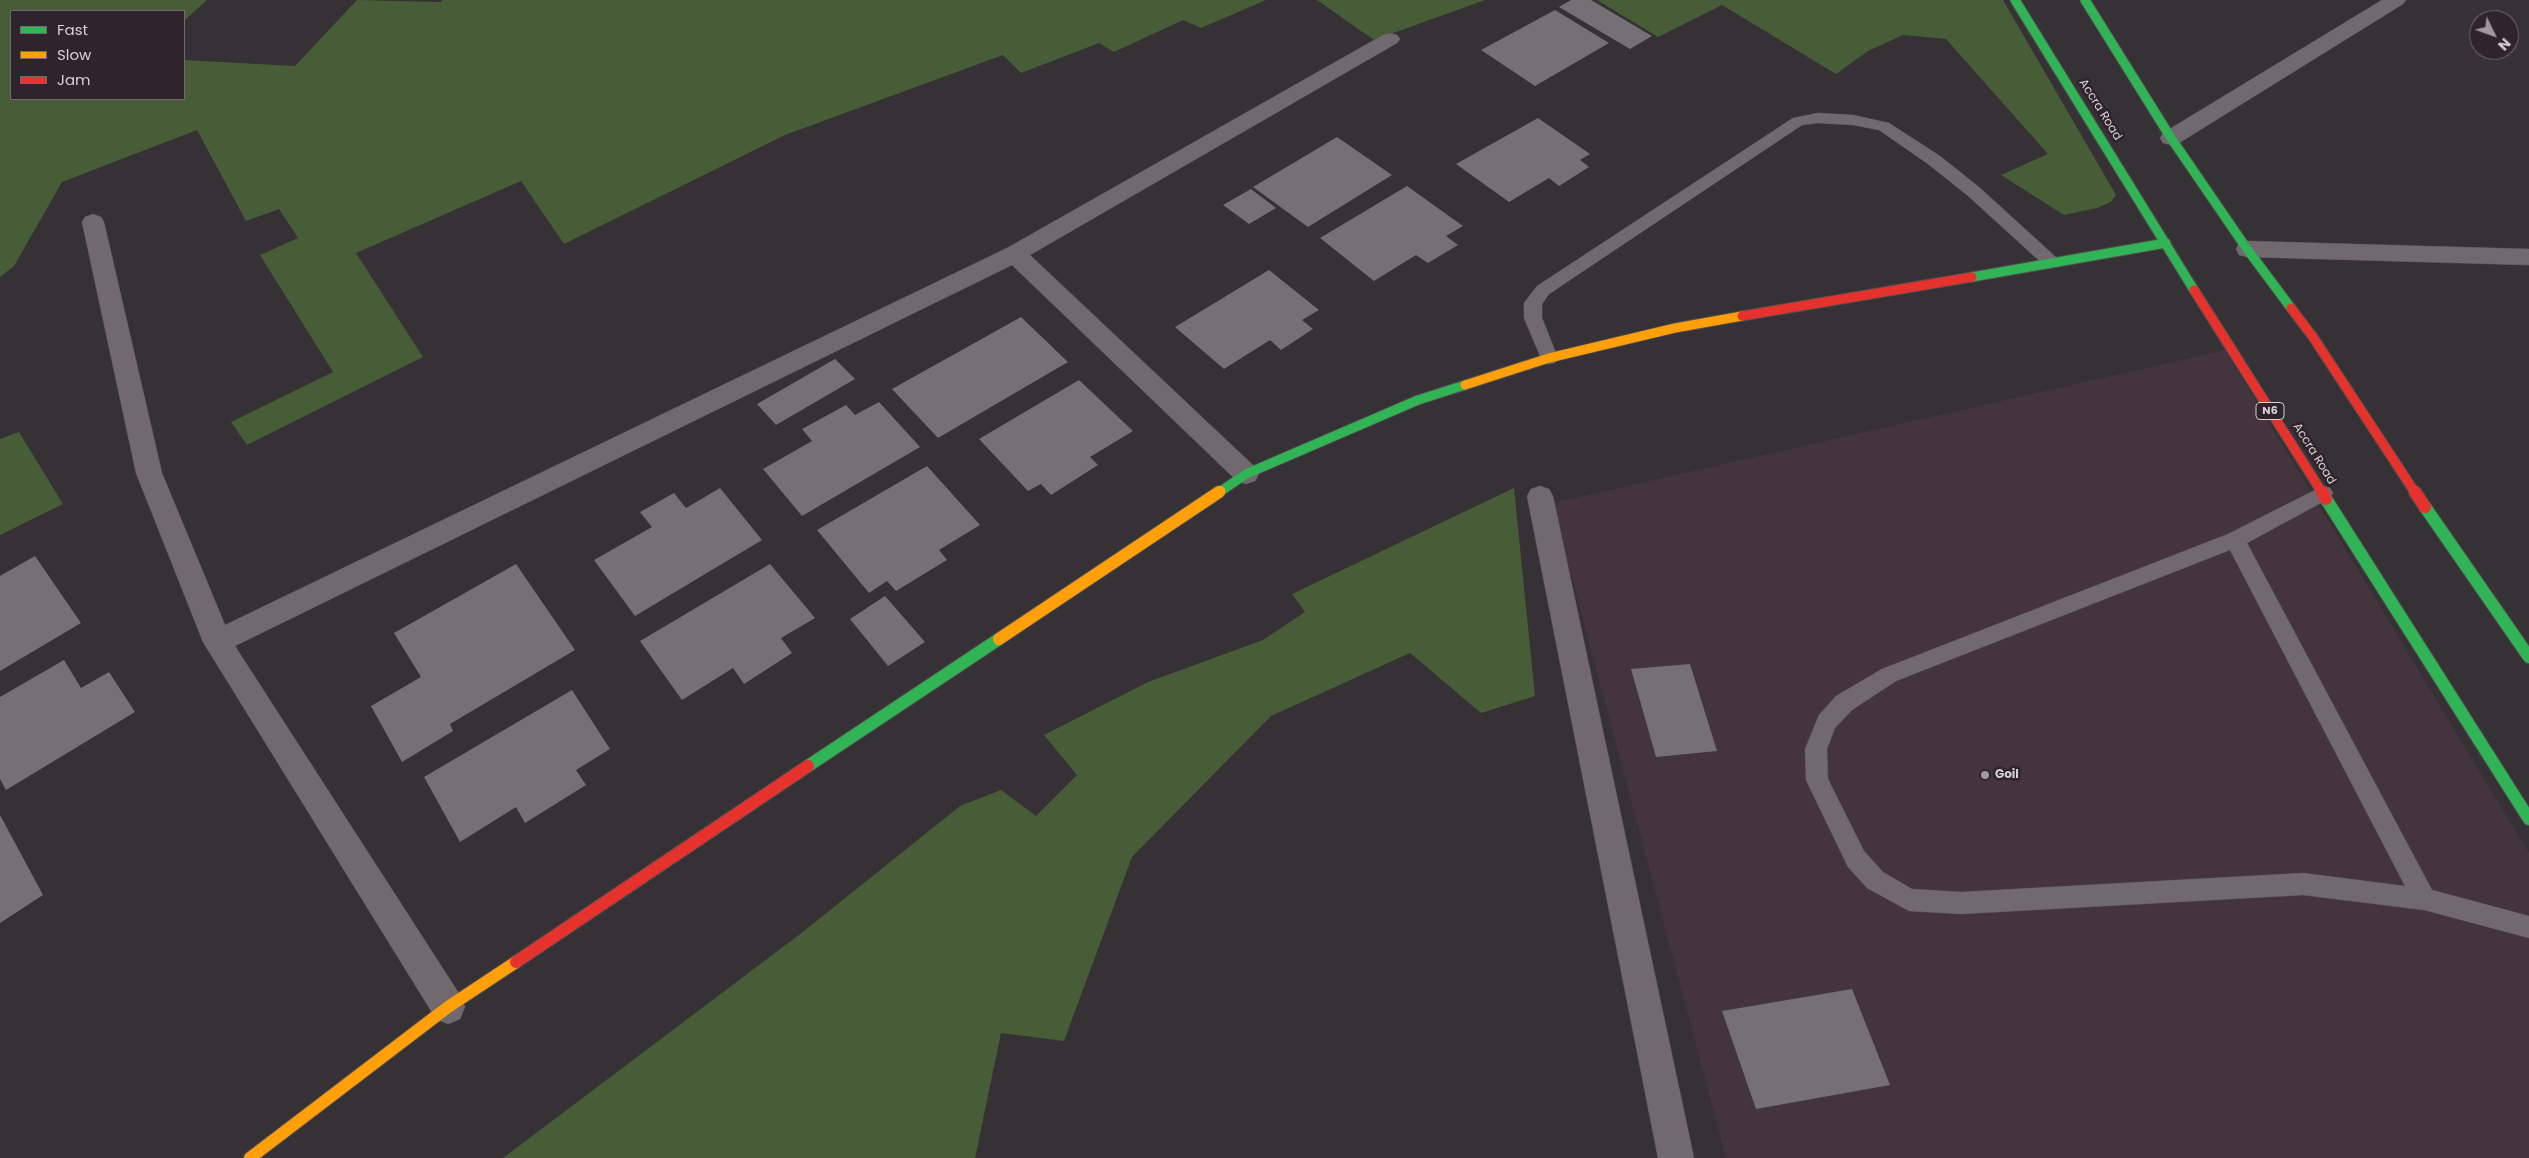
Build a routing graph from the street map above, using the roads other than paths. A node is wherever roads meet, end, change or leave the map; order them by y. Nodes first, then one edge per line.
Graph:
1 (2016, 0) edge
2 (2085, 0) edge
3 (2396, 0) edge
4 (1390, 39) dead end
5 (2171, 138) junction
6 (93, 222) dead end
7 (2166, 243) junction
8 (2247, 249) junction
9 (1014, 254) junction
10 (2529, 257) edge
11 (2052, 263) junction
12 (1549, 358) junction
13 (1246, 474) junction
14 (2323, 493) junction
15 (1540, 496) dead end
16 (2235, 540) junction
17 (217, 642) junction
18 (2529, 657) edge
19 (2529, 819) edge
20 (2424, 899) junction
21 (2529, 927) edge
22 (448, 1008) junction
23 (250, 1158) edge
24 (1676, 1158) edge

1 - 7 main road, Accra Road / N6
2 - 5 main road
3 - 5 street
4 - 9 street
5 - 8 main road
6 - 17 street
7 - 11 main road
7 - 14 main road, Accra Road / N6
8 - 10 street
8 - 18 main road
9 - 13 street
9 - 17 street
11 - 12 main road
11 - 12 lane
12 - 13 main road
13 - 22 main road
14 - 16 lane
14 - 19 main road, Accra Road / N6
15 - 24 street
16 - 20 lane
16 - 20 lane
17 - 22 street
20 - 21 lane
22 - 23 main road

